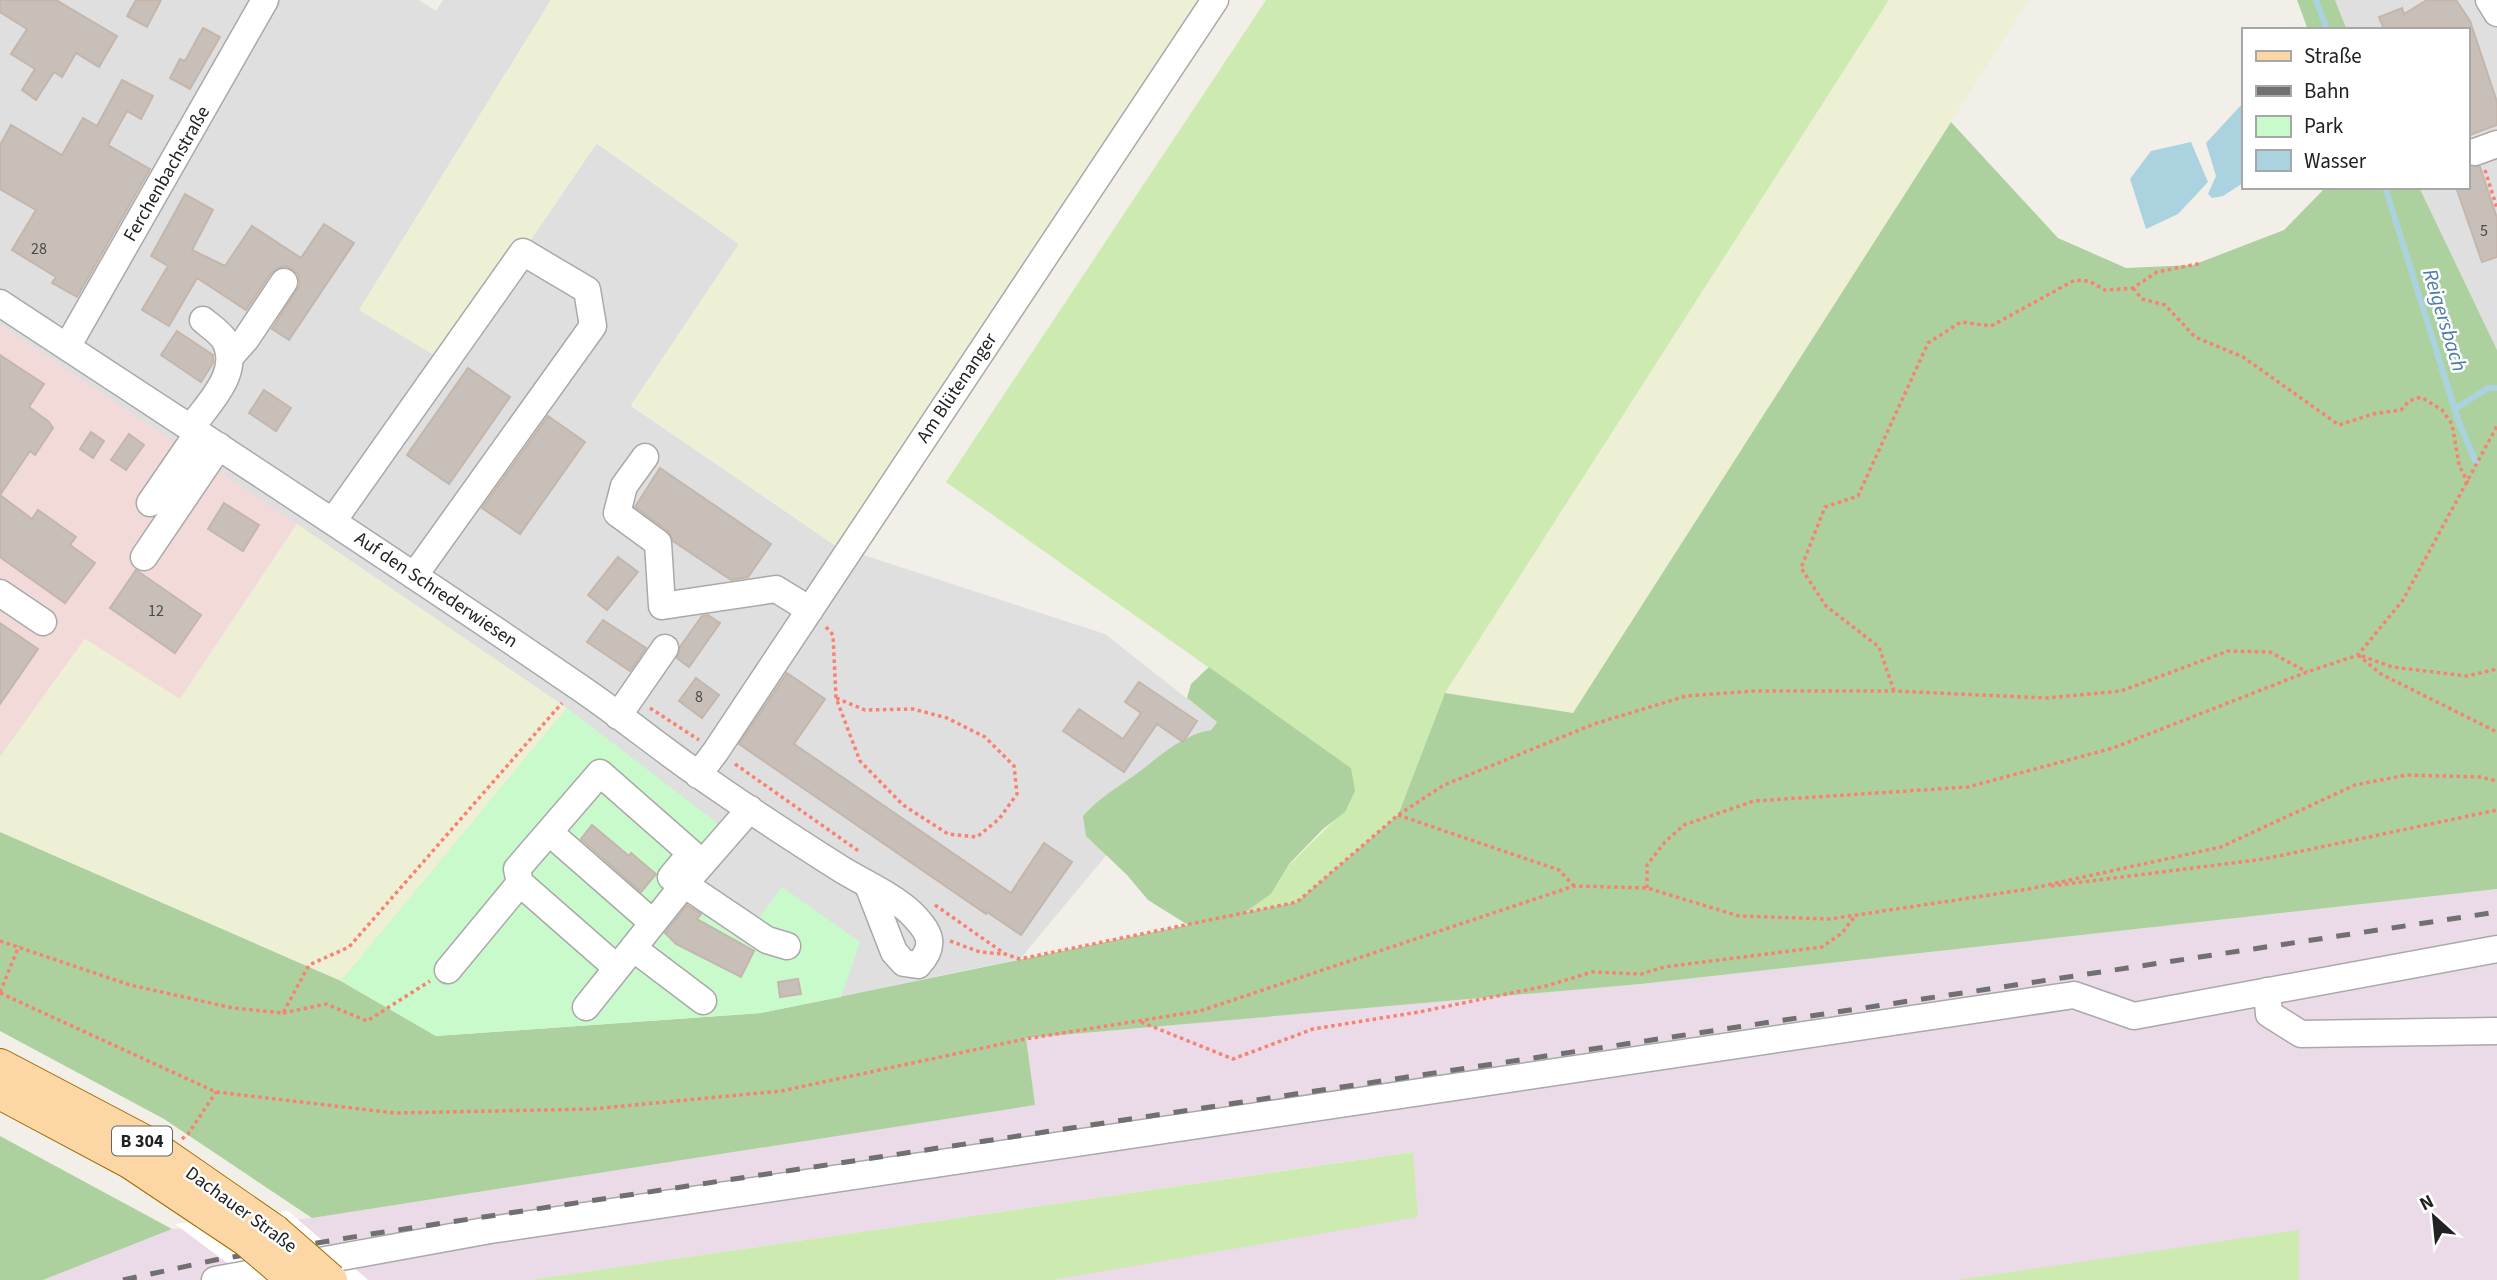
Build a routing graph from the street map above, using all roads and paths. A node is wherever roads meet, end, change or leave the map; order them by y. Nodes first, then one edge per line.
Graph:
1 (265, 0) edge
2 (1214, 0) edge
3 (2489, 0) edge
4 (2497, 13) edge
5 (2484, 149) edge
6 (2497, 208) edge
7 (2202, 263) dead end
8 (284, 282) dead end
9 (2133, 288) junction
10 (0, 304) edge
11 (203, 320) dead end
12 (67, 347) junction
13 (231, 356) junction
14 (2497, 426) edge
15 (203, 436) junction
16 (645, 457) dead end
17 (2468, 483) junction
18 (149, 503) dead end
19 (333, 520) junction
20 (144, 557) dead end
21 (414, 576) junction
22 (0, 593) edge
23 (810, 610) junction
24 (43, 622) dead end
25 (665, 648) dead end
26 (2358, 655) junction
27 (2497, 670) edge
28 (2307, 671) junction
29 (577, 685) junction
30 (1895, 691) junction
31 (836, 698) junction
32 (618, 716) junction
33 (2497, 732) edge
34 (698, 775) junction
35 (2497, 781) edge
36 (750, 809) junction
37 (2497, 810) edge
38 (1398, 815) junction
39 (549, 832) junction
40 (520, 883) junction
41 (868, 885) junction
42 (682, 886) junction
43 (1574, 886) junction
44 (1647, 888) junction
45 (2028, 889) junction
46 (1856, 915) junction
47 (653, 923) junction
48 (928, 932) junction
49 (0, 942) edge
50 (787, 946) dead end
51 (19, 947) junction
52 (2497, 949) edge
53 (625, 958) junction
54 (448, 970) joint
55 (2267, 991) junction
56 (0, 993) edge
57 (703, 1001) dead end
58 (586, 1007) dead end
59 (283, 1013) junction
60 (1139, 1021) junction
61 (2497, 1031) edge
62 (0, 1065) edge
63 (216, 1092) junction
64 (0, 1093) edge
65 (178, 1143) dead end
66 (261, 1235) junction
67 (215, 1280) edge
68 (293, 1280) edge
69 (331, 1280) edge

1 - 12 street, Ferchenbachstraße
2 - 23 street, Am Blütenanger
3 - 4 street
5 - 6 path
7 - 9 path
8 - 13 street
9 - 17 path
9 - 30 path
10 - 12 street, Auf den Schrederwiesen
11 - 13 street
12 - 15 street, Auf den Schrederwiesen
13 - 15 street
14 - 17 path
15 - 18 street
15 - 19 street, Auf den Schrederwiesen
15 - 20 street
16 - 23 street
17 - 26 path
19 - 21 street, Auf den Schrederwiesen
19 - 21 street
21 - 29 street, Auf den Schrederwiesen
22 - 24 street
23 - 31 path
23 - 34 street, Am Blütenanger
25 - 32 street
26 - 27 path
26 - 28 path
26 - 33 path
28 - 30 path
28 - 44 path
29 - 32 street, Auf den Schrederwiesen
29 - 59 path
30 - 38 path
31 - 31 path
32 - 34 street, Auf den Schrederwiesen
34 - 36 street, Auf den Schrederwiesen
35 - 45 path
36 - 41 street, Auf den Schrederwiesen
36 - 42 street
37 - 45 path
38 - 43 path
38 - 48 path
39 - 40 street
39 - 42 street
39 - 47 street
40 - 53 street
40 - 54 street
41 - 48 street, Auf den Schrederwiesen
41 - 48 street
42 - 47 street
42 - 50 street
43 - 44 path
43 - 60 path
44 - 46 path
45 - 46 path
46 - 60 path
47 - 53 street
49 - 51 path
51 - 56 path
51 - 59 path
52 - 55 street
53 - 57 street
53 - 58 street
54 - 59 path
55 - 61 street
55 - 67 street
56 - 63 path
60 - 63 path
62 - 66 main road, Dachauer Straße / B 304
63 - 65 path
64 - 66 main road, Dachauer Straße / B 304
66 - 68 main road, Dachauer Straße / B 304, bridge
66 - 69 main road, Dachauer Straße / B 304, bridge

